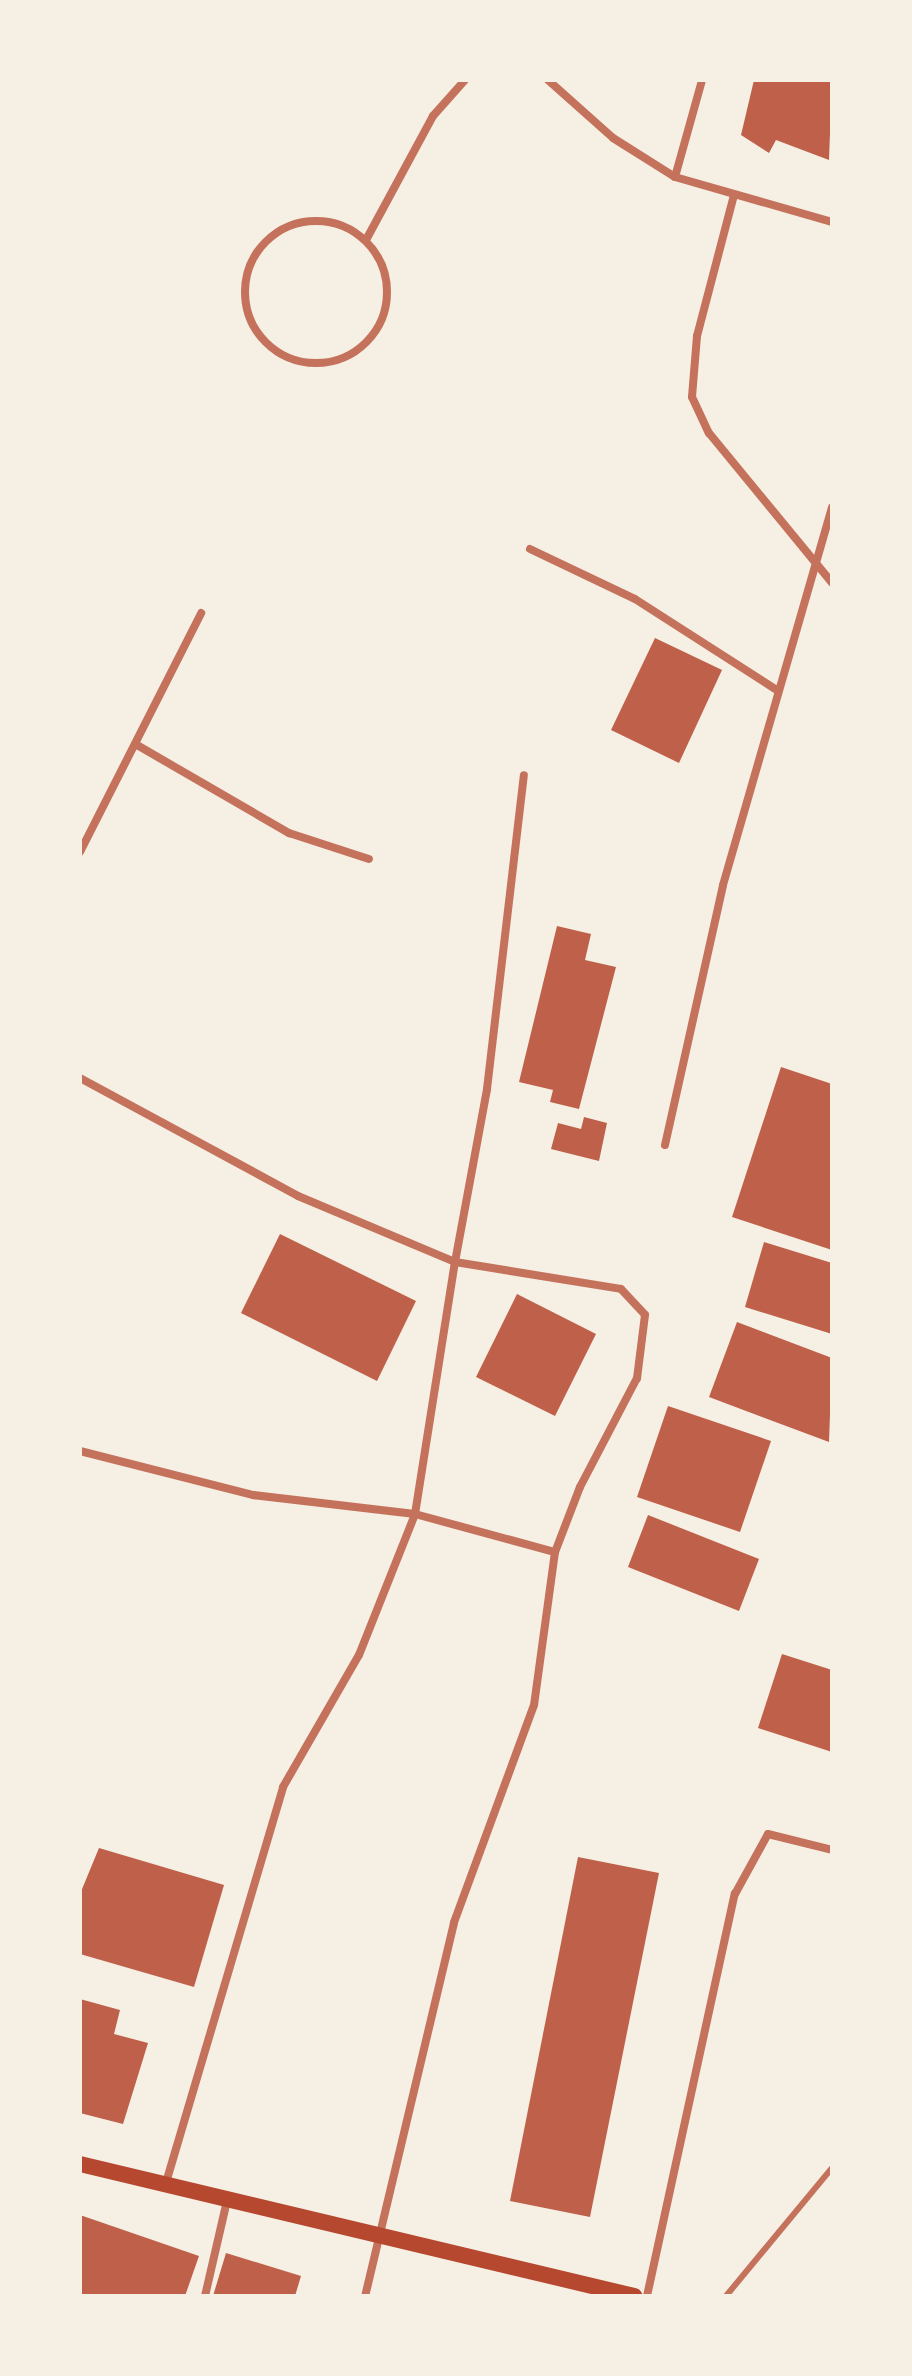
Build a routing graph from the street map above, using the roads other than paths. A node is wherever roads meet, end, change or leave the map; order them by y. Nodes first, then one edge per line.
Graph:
1 (465, 80) edge
2 (548, 80) edge
3 (702, 80) edge
4 (675, 177) junction
5 (734, 195) junction
6 (832, 222) edge
7 (366, 240) junction
8 (832, 507) edge
9 (530, 549) dead end
10 (817, 561) junction
11 (832, 583) edge
12 (201, 613) dead end
13 (777, 690) junction
14 (137, 745) junction
15 (524, 775) dead end
16 (80, 852) edge
17 (369, 859) dead end
18 (80, 1078) edge
19 (665, 1145) dead end
20 (455, 1262) junction
21 (80, 1451) edge
22 (415, 1514) junction
23 (555, 1552) junction
24 (832, 1850) edge
25 (80, 2164) edge
26 (832, 2168) edge
27 (165, 2186) junction
28 (227, 2201) junction
29 (380, 2237) junction
30 (205, 2296) edge
31 (365, 2296) edge
32 (634, 2296) edge
33 (647, 2296) edge
34 (726, 2296) edge

1 - 7 street
2 - 4 street
3 - 4 street
4 - 5 street
5 - 6 street
5 - 10 street
7 - 7 street
8 - 10 street
9 - 13 street
10 - 11 street
10 - 13 street
12 - 14 street
13 - 19 street
14 - 16 street
14 - 17 street
15 - 20 street
18 - 20 street
20 - 22 street
20 - 23 street
21 - 22 street
22 - 23 street
22 - 27 street
23 - 29 street
24 - 33 street
25 - 27 main road
26 - 34 lane
27 - 28 main road
28 - 29 main road
28 - 30 street
29 - 31 street
29 - 32 main road

